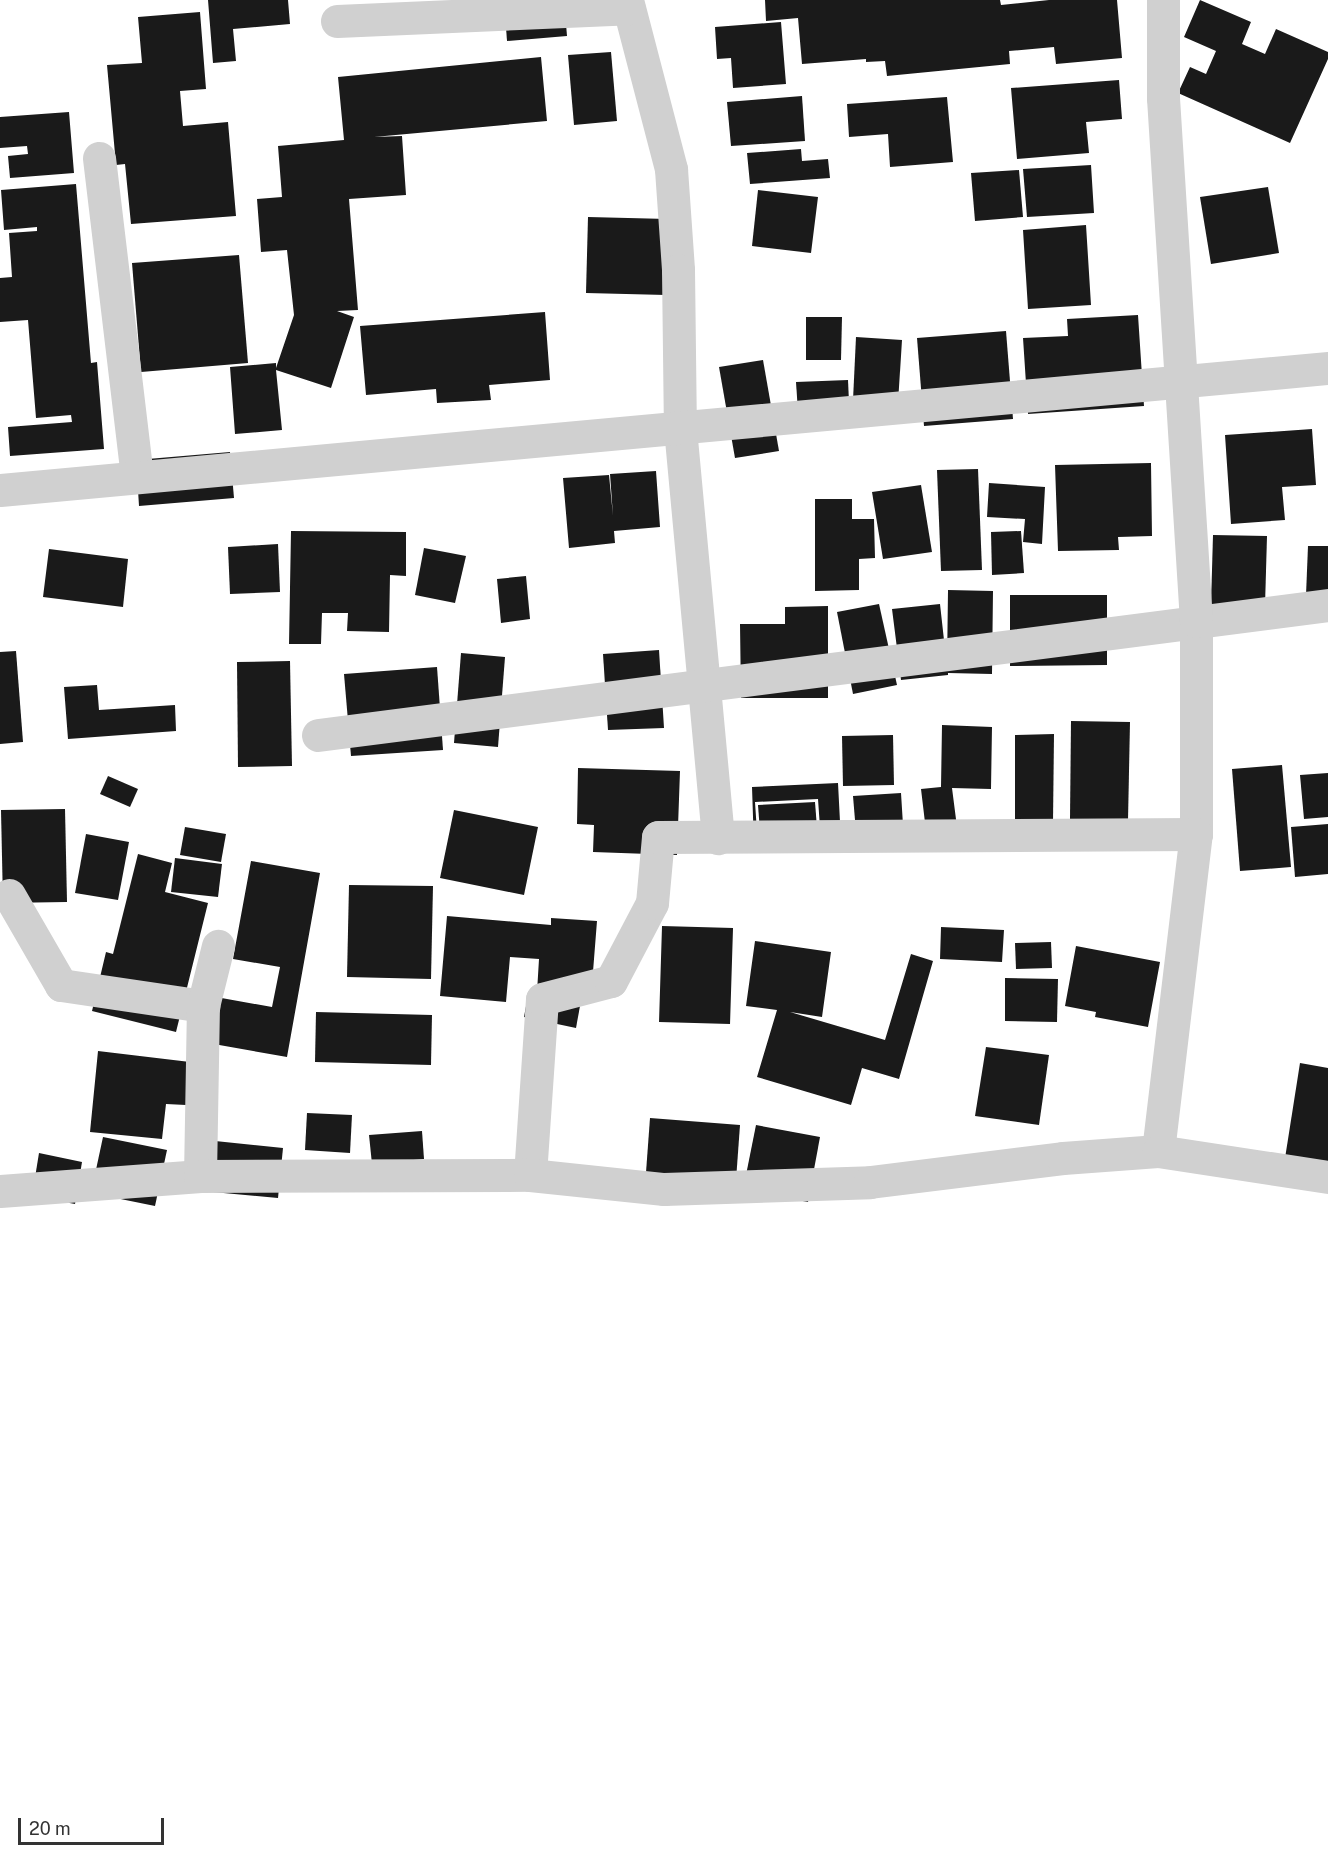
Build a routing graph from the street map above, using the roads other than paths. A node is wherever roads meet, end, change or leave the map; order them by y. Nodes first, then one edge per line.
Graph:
1 (1163, 0) edge
2 (628, 4) edge
3 (338, 21) dead end
4 (99, 158) dead end
5 (1328, 368) edge
6 (1181, 382) junction
7 (680, 428) junction
8 (137, 477) junction
9 (0, 490) edge
10 (1328, 605) edge
11 (1196, 621) junction
12 (703, 684) junction
13 (318, 735) dead end
14 (1196, 834) junction
15 (718, 838) junction
16 (9, 895) dead end
17 (218, 946) dead end
18 (203, 1006) junction
19 (1158, 1151) junction
20 (530, 1175) junction
21 (200, 1176) junction
22 (1328, 1177) edge
23 (0, 1191) edge

1 - 6 street
2 - 3 street
2 - 7 street
4 - 8 street
5 - 6 street
6 - 7 street
6 - 11 street
7 - 8 street
7 - 12 street
8 - 9 street
10 - 11 street
11 - 12 street
11 - 14 street
12 - 13 street
12 - 15 street
14 - 15 street
14 - 19 street
15 - 20 street
16 - 18 street
17 - 18 street
18 - 21 street
19 - 20 street
19 - 22 street
20 - 21 street
21 - 23 street

